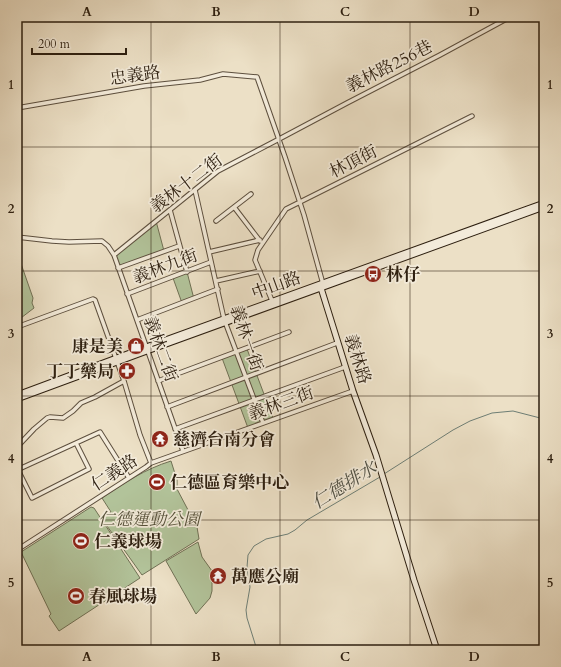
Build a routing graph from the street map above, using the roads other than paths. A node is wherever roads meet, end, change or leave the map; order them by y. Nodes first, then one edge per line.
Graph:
1 (510, 17) edge
2 (257, 77) joint
3 (17, 108) edge
4 (472, 116) dead end
5 (279, 139) junction
6 (195, 190) junction
7 (251, 194) dead end
8 (299, 202) junction
9 (544, 203) edge
10 (234, 207) junction
11 (544, 207) edge
12 (170, 210) junction
13 (216, 221) dead end
14 (17, 237) edge
15 (260, 240) junction
16 (261, 245) junction
17 (179, 246) junction
18 (209, 252) junction
19 (114, 256) junction
20 (211, 262) junction
21 (118, 268) junction
22 (260, 271) junction
23 (187, 272) junction
24 (216, 281) junction
25 (322, 286) junction
26 (218, 289) junction
27 (128, 294) junction
28 (273, 303) junction
29 (137, 320) junction
30 (225, 320) junction
31 (17, 327) edge
32 (289, 332) dead end
33 (338, 343) junction
34 (147, 349) junction
35 (237, 352) junction
36 (116, 360) junction
37 (345, 367) junction
38 (246, 377) junction
39 (124, 381) junction
40 (158, 381) junction
41 (353, 391) junction
42 (17, 395) edge
43 (17, 399) edge
44 (255, 399) junction
45 (167, 406) junction
46 (264, 423) junction
47 (175, 429) junction
48 (76, 443) junction
49 (17, 447) edge
50 (183, 452) junction
51 (151, 463) junction
52 (18, 470) edge
53 (129, 478) junction
54 (17, 549) edge
55 (437, 650) edge

1 - 5 street, 義林路256巷
2 - 3 street, 忠義路
2 - 5 street, 義林路
4 - 8 street, 林頂街
5 - 6 street, 義林十二街
5 - 8 street, 義林路
6 - 12 street, 義林十二街
6 - 18 street, 義林一街
7 - 10 street
8 - 16 street, 林頂街
8 - 25 street, 義林路
9 - 25 main road, 中山路
10 - 13 street
10 - 15 street, 林頂街
11 - 25 main road, 中山路
12 - 17 street
12 - 19 street, 義林十二街
14 - 19 street
15 - 16 street, 林頂街
15 - 18 street
16 - 22 street, 林頂街
17 - 21 street
17 - 23 street
18 - 20 street, 義林一街
19 - 21 street, 義林二街
20 - 23 street, 義林九街
20 - 24 street, 義林一街
21 - 27 street, 義林二街
22 - 24 street
22 - 28 street, 林頂街
23 - 27 street, 義林九街
24 - 26 street, 義林一街
25 - 28 main road, 中山路
25 - 33 main road, 義林路
26 - 29 street
26 - 30 street, 義林一街
27 - 29 street, 義林二街
28 - 30 main road, 中山路
29 - 34 street, 義林二街
30 - 34 main road, 中山路
30 - 35 street, 義林一街
31 - 36 street, 仁義路
32 - 35 street
33 - 37 main road, 義林路
33 - 38 street
34 - 36 main road, 中山路
34 - 40 street, 義林二街
35 - 38 street, 義林一街
35 - 40 street
36 - 39 street, 仁義路
36 - 42 main road, 中山路
36 - 43 main road, 中山路
37 - 41 main road, 義林路
37 - 44 street
38 - 44 street, 義林一街
38 - 45 street
39 - 49 street
39 - 51 street, 仁義路
40 - 45 street, 義林二街
41 - 46 street, 義林三街
41 - 55 main road, 義林路
44 - 46 street, 義林一街
44 - 47 street
45 - 47 street, 義林二街
46 - 50 street, 義林三街
47 - 50 street, 義林二街
48 - 52 street
48 - 52 street
48 - 53 street
50 - 51 street, 義林三街
51 - 53 street, 仁義路
53 - 54 street, 仁義路

